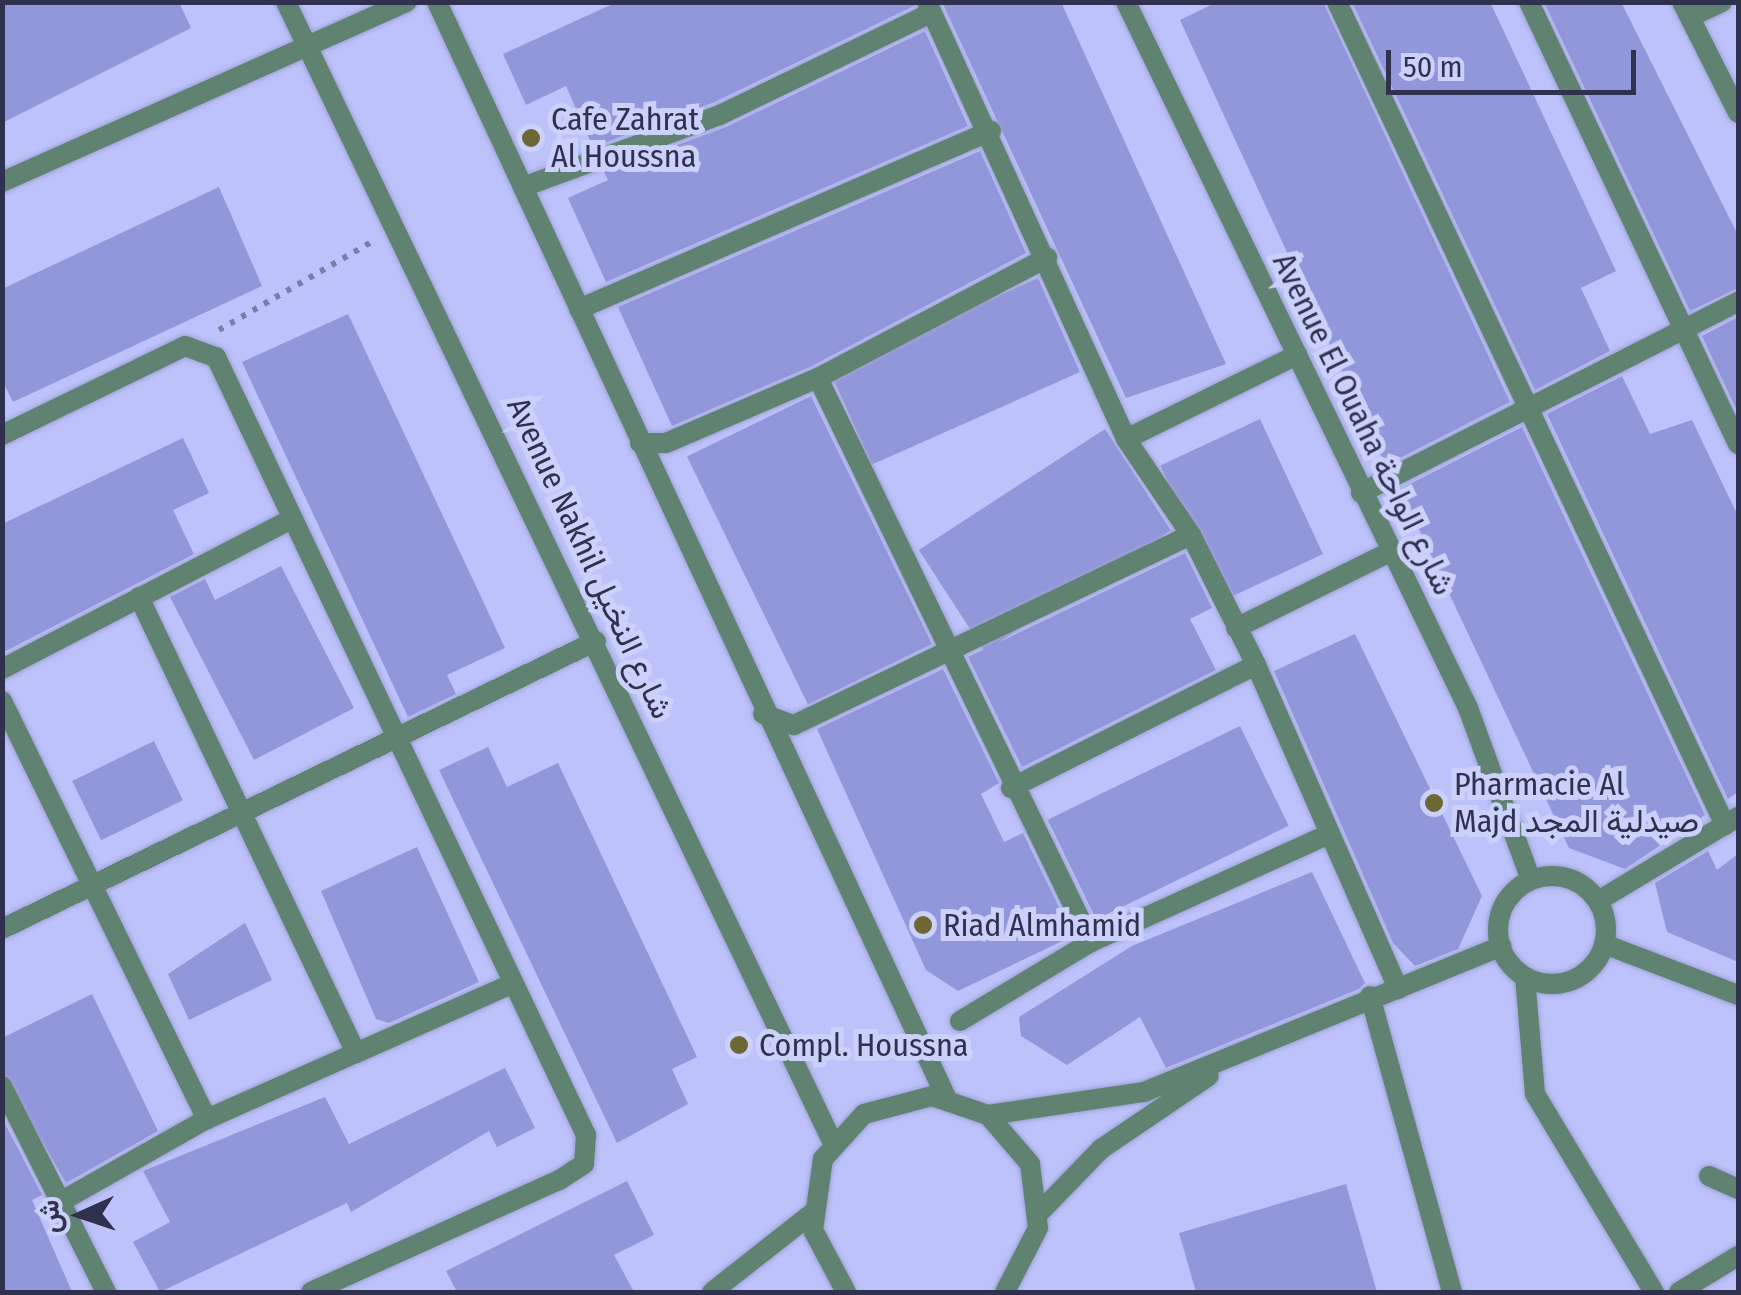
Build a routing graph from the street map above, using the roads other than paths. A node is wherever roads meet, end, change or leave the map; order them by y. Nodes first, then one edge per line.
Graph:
1 (286, 2) edge
2 (408, 2) edge
3 (437, 2) edge
4 (1126, 2) edge
5 (1337, 2) edge
6 (1529, 2) edge
7 (1722, 2) edge
8 (929, 8) edge
9 (1686, 10) edge
10 (306, 48) junction
11 (1738, 113) edge
12 (991, 131) junction
13 (2, 182) edge
14 (523, 187) junction
15 (1046, 258) junction
16 (1738, 302) edge
17 (579, 309) junction
18 (1678, 330) junction
19 (1297, 356) junction
20 (818, 378) junction
21 (1524, 407) junction
22 (2, 436) edge
23 (1126, 438) junction
24 (640, 443) junction
25 (1738, 444) edge
26 (1361, 493) junction
27 (290, 520) junction
28 (1190, 535) junction
29 (1392, 551) junction
30 (139, 597) junction
31 (1236, 628) junction
32 (596, 641) junction
33 (948, 646) junction
34 (1256, 665) junction
35 (2, 669) edge
36 (2, 701) edge
37 (762, 714) junction
38 (400, 736) junction
39 (1011, 788) junction
40 (242, 813) junction
41 (1732, 821) edge
42 (1329, 834) junction
43 (1531, 880) junction
44 (94, 884) junction
45 (1598, 901) junction
46 (2, 929) edge
47 (1091, 942) junction
48 (1604, 944) junction
49 (1501, 946) junction
50 (1526, 977) junction
51 (512, 984) junction
52 (1398, 988) junction
53 (1738, 995) edge
54 (1370, 996) junction
55 (960, 1022) dead end
56 (356, 1053) junction
57 (1245, 1053) junction
58 (2, 1086) edge
59 (946, 1098) junction
60 (988, 1115) junction
61 (207, 1120) junction
62 (833, 1143) junction
63 (1709, 1176) dead end
64 (1738, 1189) edge
65 (60, 1202) junction
66 (1040, 1212) junction
67 (811, 1214) junction
68 (1738, 1256) edge
69 (1024, 1284) edge
70 (106, 1292) edge
71 (311, 1292) edge
72 (712, 1292) edge
73 (846, 1292) edge
74 (1006, 1292) edge
75 (1452, 1292) edge
76 (1654, 1292) edge
77 (1680, 1292) edge

1 - 10 street, Avenue Nakhil شارع النخيل
2 - 10 street
3 - 14 street
4 - 19 street, Avenue El Ouaha شارع الواحة
5 - 21 street
6 - 18 street
7 - 9 street
8 - 12 street
8 - 14 street
9 - 11 street
10 - 13 street
10 - 32 street, Avenue Nakhil شارع النخيل
12 - 15 street
12 - 17 street
14 - 17 street
15 - 20 street
15 - 23 street
16 - 18 street
17 - 24 street
18 - 21 street
18 - 25 street
19 - 23 street
19 - 26 street, Avenue El Ouaha شارع الواحة
20 - 24 street
20 - 33 street
21 - 26 street
21 - 41 street
22 - 27 street
23 - 28 street
24 - 37 street
26 - 29 street, Avenue El Ouaha شارع الواحة
27 - 30 street
27 - 38 street
28 - 31 street
28 - 33 street
29 - 31 street
29 - 43 street, Avenue El Ouaha شارع الواحة
30 - 35 street
30 - 40 street
31 - 34 street
32 - 38 street
32 - 62 street, Avenue Nakhil شارع النخيل
33 - 37 street
33 - 39 street
34 - 39 street
34 - 42 street
36 - 44 street
37 - 59 street
38 - 40 street
38 - 51 street
39 - 47 street
40 - 44 street
40 - 56 street
41 - 45 street
42 - 47 street
42 - 52 street
43 - 45 street
43 - 49 street
44 - 46 street
44 - 61 street
45 - 48 street
47 - 55 street
48 - 50 street
48 - 53 street
49 - 50 street
49 - 52 street
50 - 76 street
51 - 56 street
51 - 71 street
52 - 54 street
54 - 57 street
54 - 75 street
56 - 61 street
57 - 60 street
57 - 66 street
58 - 65 street
59 - 60 street
59 - 62 street
60 - 66 street
61 - 65 street
62 - 67 street
63 - 64 street
65 - 70 street
66 - 69 street
67 - 72 street
67 - 73 street
68 - 77 street
69 - 74 street

